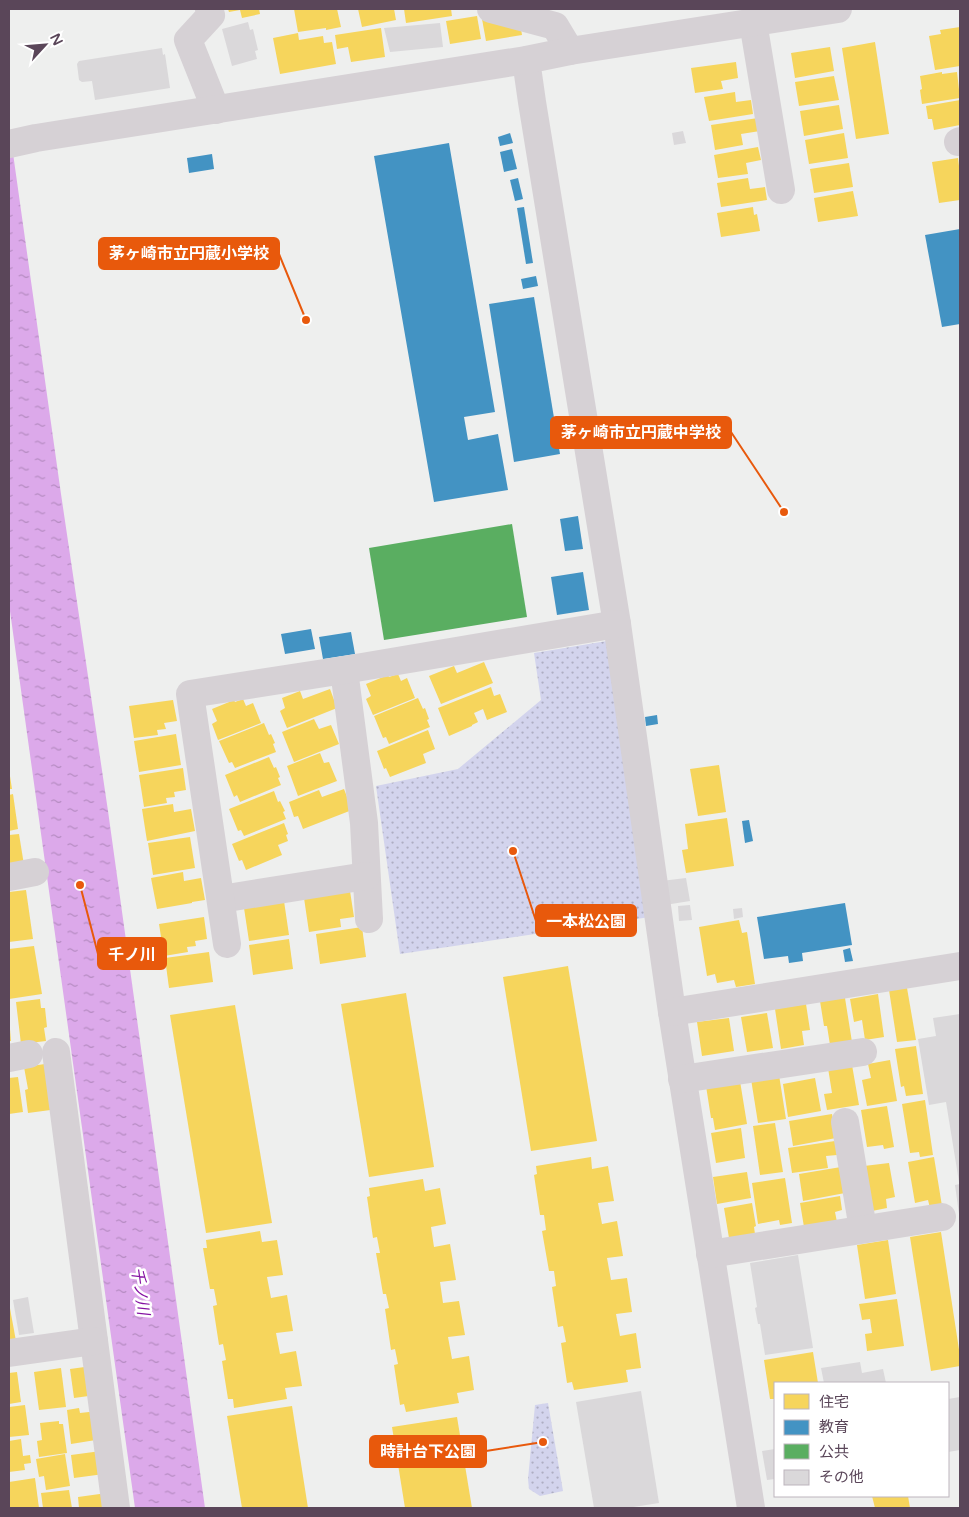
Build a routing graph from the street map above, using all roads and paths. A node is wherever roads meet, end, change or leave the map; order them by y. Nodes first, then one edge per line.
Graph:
1 (209, 9) edge
2 (491, 9) edge
3 (825, 10) edge
4 (753, 22) junction
5 (570, 51) junction
6 (526, 60) junction
7 (216, 110) junction
8 (15, 143) edge
9 (781, 190) dead end
10 (617, 624) junction
11 (344, 670) junction
12 (366, 876) junction
13 (221, 899) junction
14 (369, 919) dead end
15 (228, 944) dead end
16 (960, 966) edge
17 (672, 1012) junction
18 (56, 1052) dead end
19 (863, 1052) dead end
20 (682, 1080) junction
21 (845, 1122) dead end
22 (942, 1217) dead end
23 (863, 1229) junction
24 (710, 1254) junction
25 (94, 1342) junction
26 (9, 1353) edge
27 (116, 1508) edge
28 (751, 1508) edge

1 - 7 street
2 - 5 street
3 - 4 street
4 - 5 street
4 - 9 street
5 - 6 street
6 - 7 street
6 - 10 street
7 - 8 street
10 - 11 street
10 - 17 street
11 - 12 street
11 - 13 street
12 - 13 street
12 - 14 street
13 - 15 street
16 - 17 street
17 - 20 street
18 - 25 street
19 - 20 street
20 - 24 street
21 - 23 street
22 - 23 street
23 - 24 street
24 - 28 street
25 - 26 street
25 - 27 street

